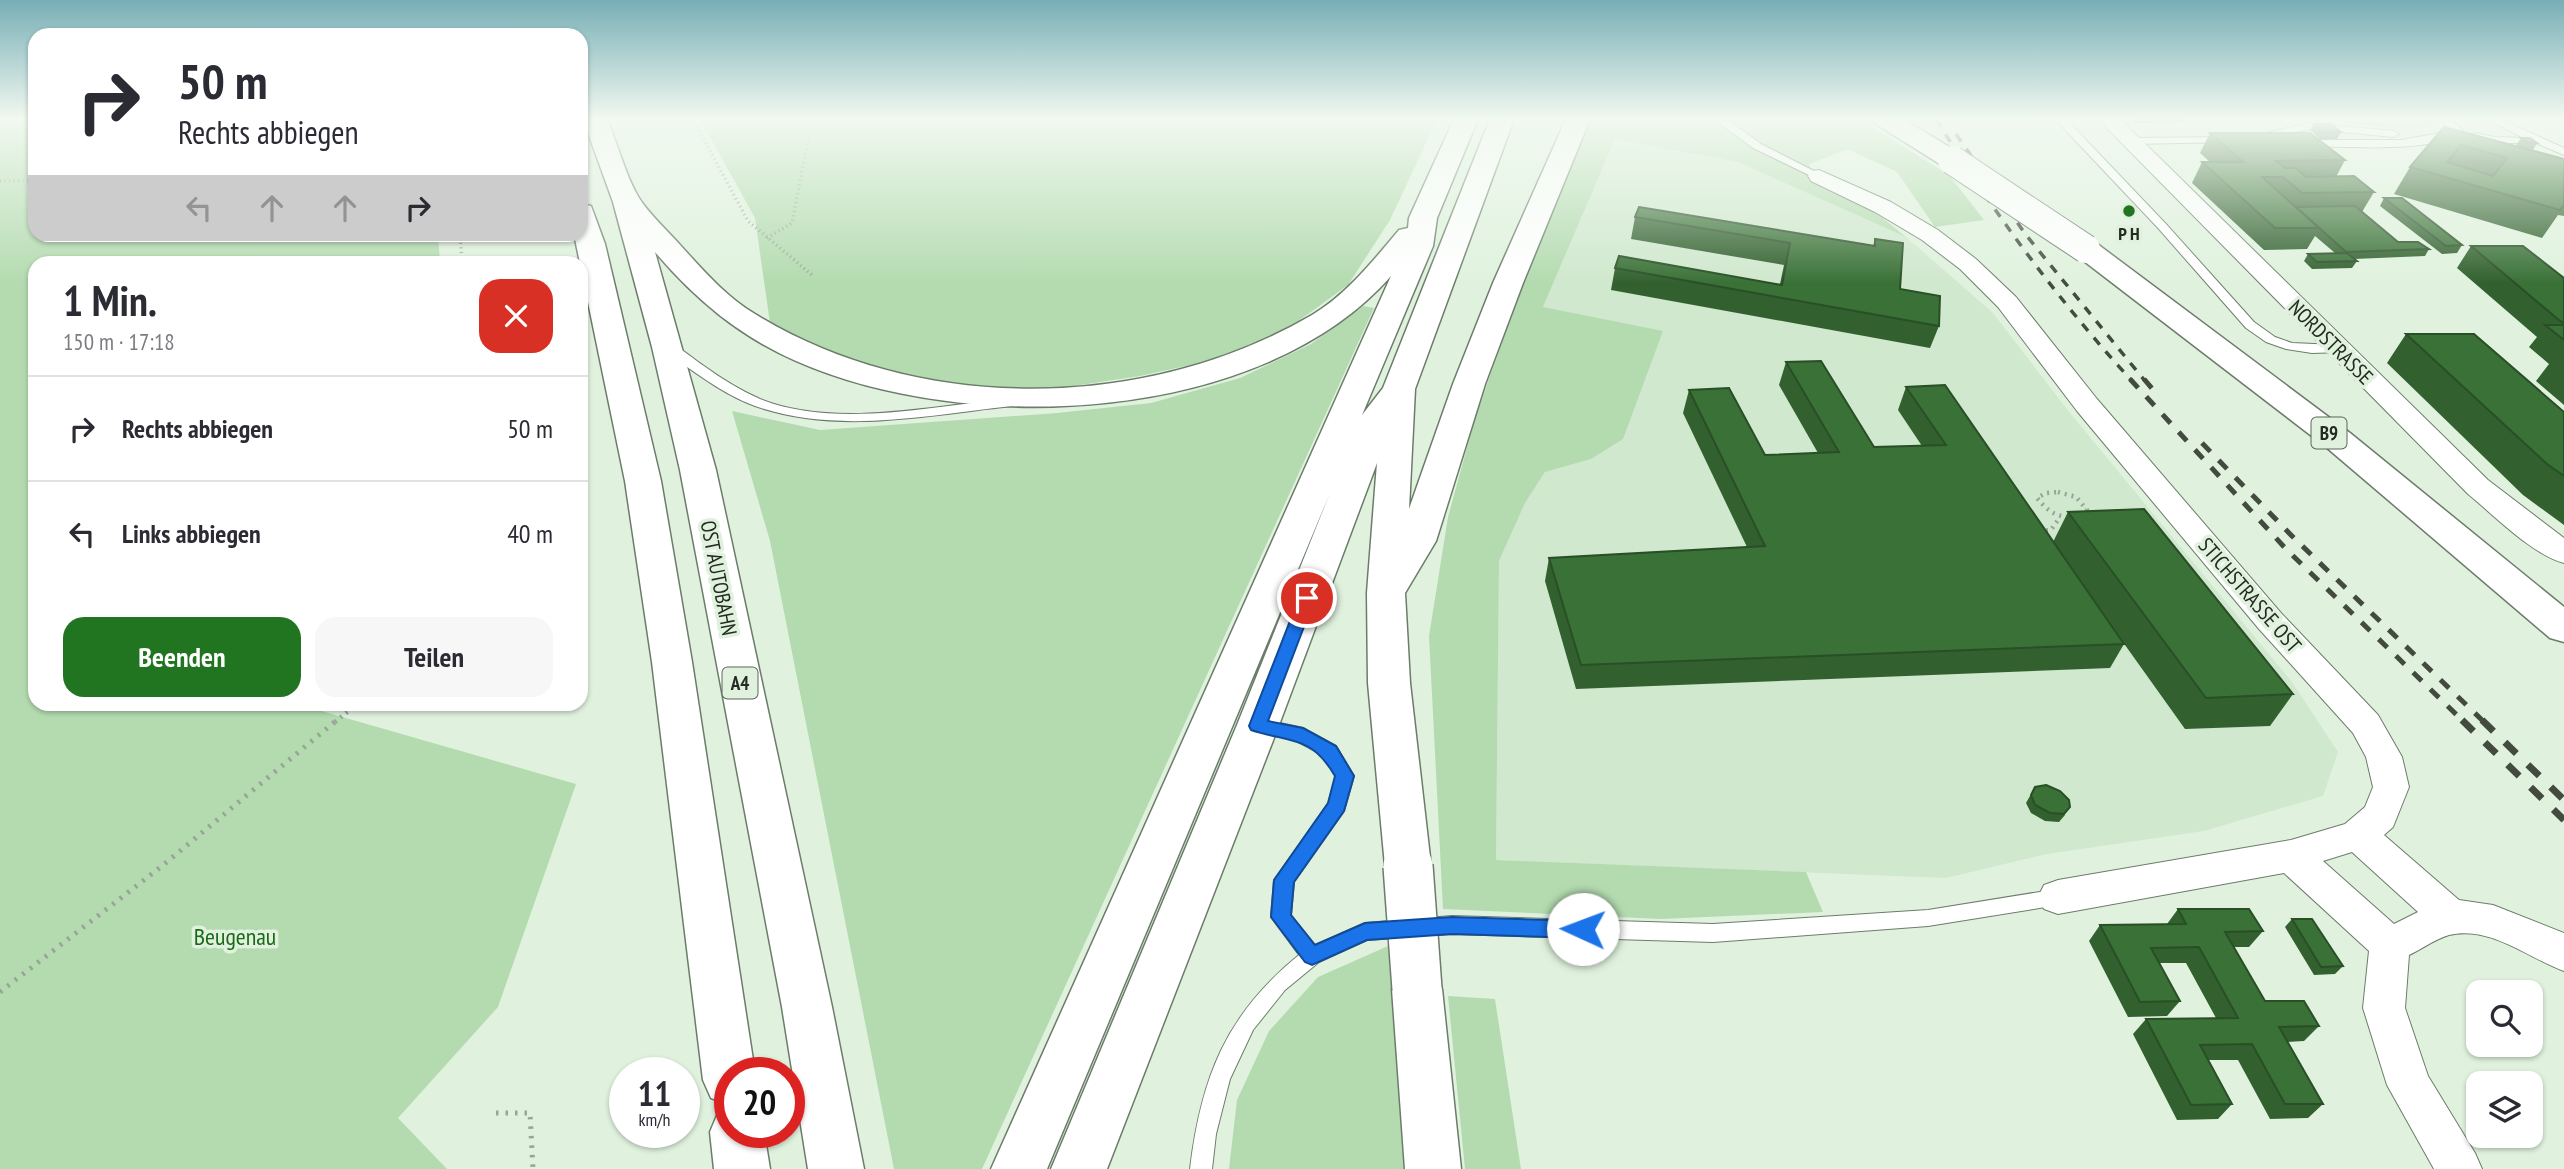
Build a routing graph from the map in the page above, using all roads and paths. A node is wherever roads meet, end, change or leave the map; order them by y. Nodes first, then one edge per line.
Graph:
1 (616, 174) edge
2 (722, 174) edge
3 (802, 174) edge
4 (1442, 174) edge
5 (1481, 174) edge
6 (1555, 174) edge
7 (1814, 174) edge
8 (1972, 174) edge
9 (2112, 174) edge
10 (2163, 174) edge
11 (1819, 176) joint
12 (0, 181) edge
13 (28, 181) edge
14 (627, 202) junction
15 (1423, 218) junction
16 (767, 238) junction
17 (588, 242) edge
18 (812, 275) dead end
19 (667, 347) junction
20 (2337, 349) junction
21 (1399, 389) junction
22 (1095, 394) junction
23 (2060, 517) junction
24 (2029, 531) edge
25 (2564, 553) edge
26 (1386, 593) junction
27 (2564, 628) edge
28 (348, 711) edge
29 (1258, 726) junction
30 (2358, 835) junction
31 (2291, 856) junction
32 (2058, 897) joint
33 (2451, 917) junction
34 (2390, 945) junction
35 (2564, 953) edge
36 (1312, 956) junction
37 (0, 992) edge
38 (727, 1057) edge
39 (496, 1113) dead end
40 (739, 1148) edge
41 (533, 1169) edge
42 (742, 1169) edge
43 (836, 1169) edge
44 (1019, 1169) edge
45 (1079, 1169) edge
46 (1201, 1169) edge
47 (1433, 1169) edge
48 (2459, 1169) edge

1 - 14 main road, OST AUTOBAHN / A4
2 - 16 path
3 - 16 path
4 - 15 main road
5 - 21 main road
6 - 26 main road
7 - 11 lane
8 - 27 main road, B9, bridge
9 - 20 lane
10 - 20 street, NORDSTRASSE
11 - 30 street, STICHSTRASSE OST
12 - 13 path
14 - 19 main road, OST AUTOBAHN / A4
14 - 22 main road
15 - 22 main road
15 - 44 main road
16 - 18 path
17 - 38 main road
19 - 22 lane
19 - 43 main road, OST AUTOBAHN / A4
20 - 25 street, NORDSTRASSE
21 - 26 main road
21 - 29 main road
23 - 23 path
23 - 24 path
26 - 47 main road, bridge
28 - 37 path
29 - 36 lane
29 - 45 main road
30 - 31 street, STICHSTRASSE OST
30 - 33 street
31 - 32 street, STICHSTRASSE OST
31 - 34 street
32 - 36 lane
33 - 34 street
33 - 35 street
34 - 48 street
36 - 46 lane
39 - 41 path
40 - 42 main road

